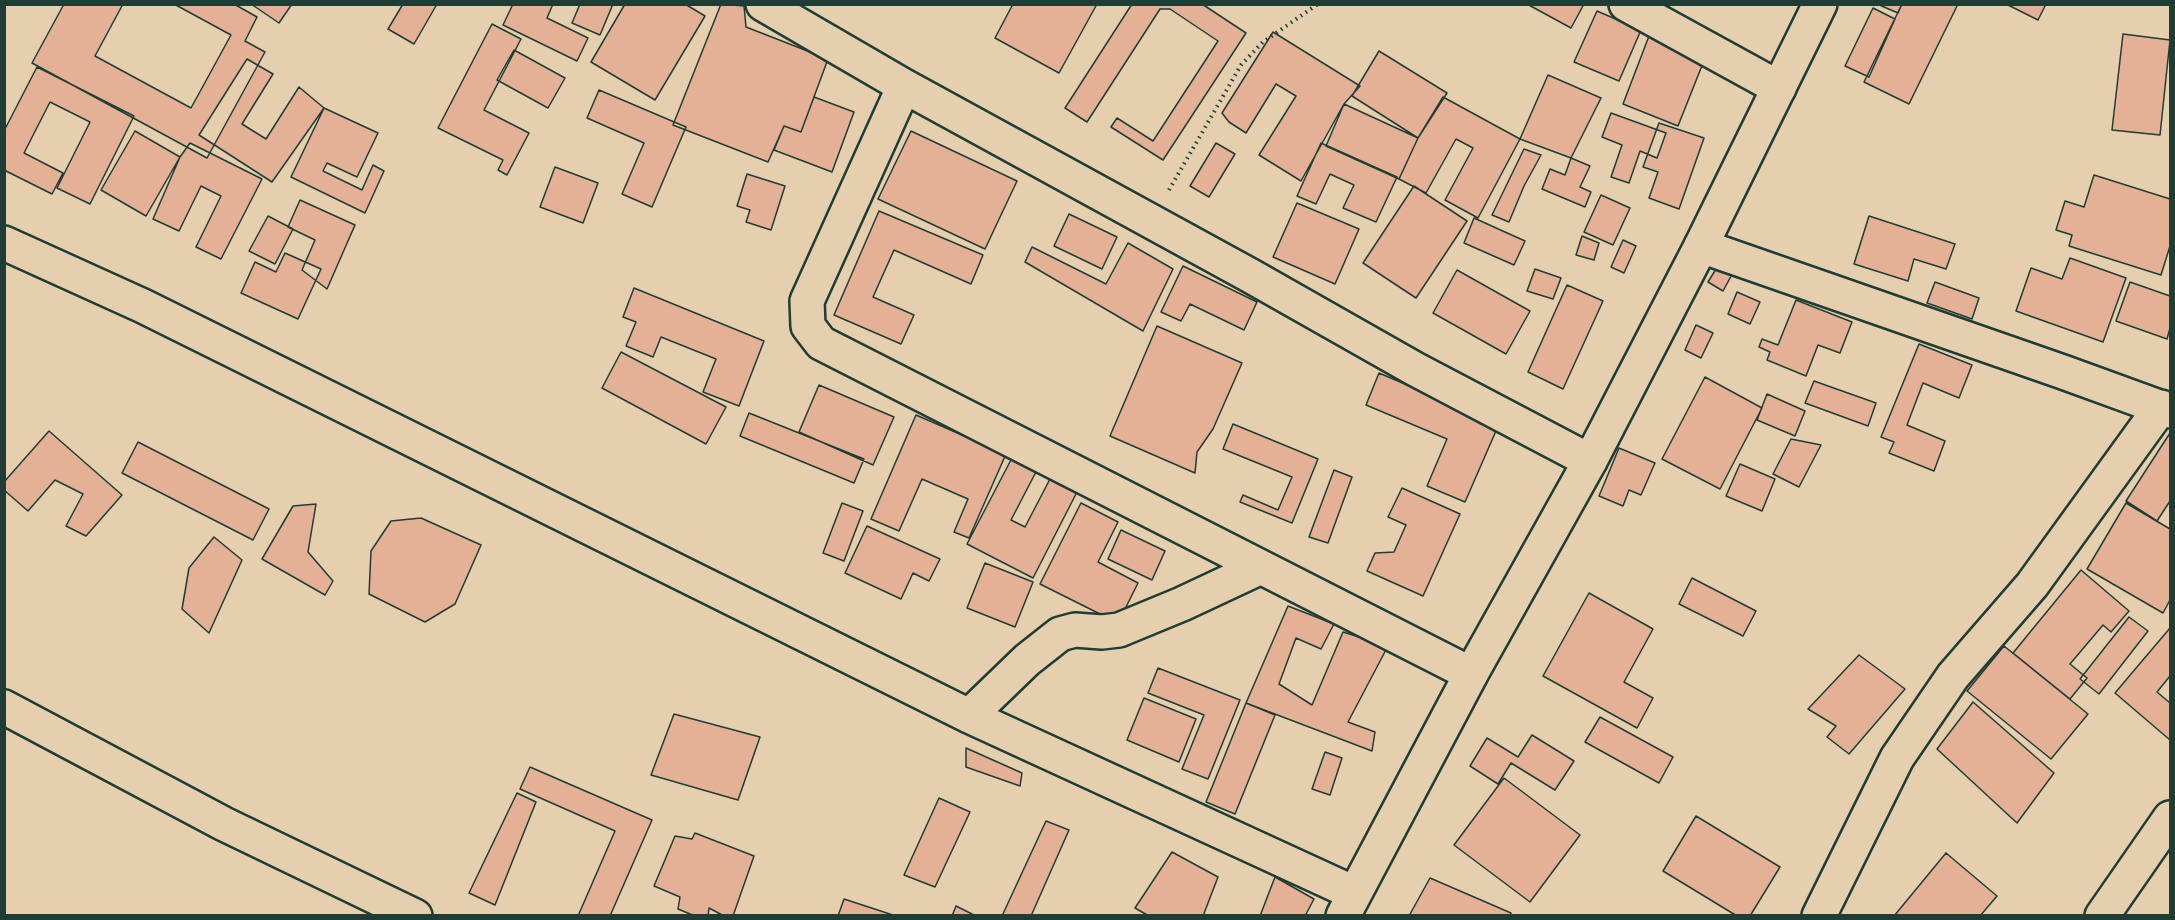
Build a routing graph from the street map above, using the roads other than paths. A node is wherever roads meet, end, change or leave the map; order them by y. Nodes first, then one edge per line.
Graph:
1 (763, 4) edge
2 (1626, 4) edge
3 (1820, 4) edge
4 (904, 86) junction
5 (1779, 88) junction
6 (4, 243) edge
7 (1701, 246) junction
8 (2166, 409) edge
9 (1590, 461) junction
10 (1261, 567) junction
11 (1471, 674) junction
12 (4, 707) edge
13 (969, 716) junction
14 (2170, 818) edge
15 (1348, 904) edge
16 (415, 915) edge
17 (1819, 915) edge
18 (2102, 915) edge

1 - 4 street
2 - 5 street
3 - 5 street
4 - 9 street
4 - 10 street
5 - 7 street
6 - 13 street
7 - 8 street
7 - 9 street
8 - 17 street
9 - 11 street
10 - 11 street
10 - 13 street
11 - 15 street
12 - 16 street
13 - 15 street
14 - 18 street

